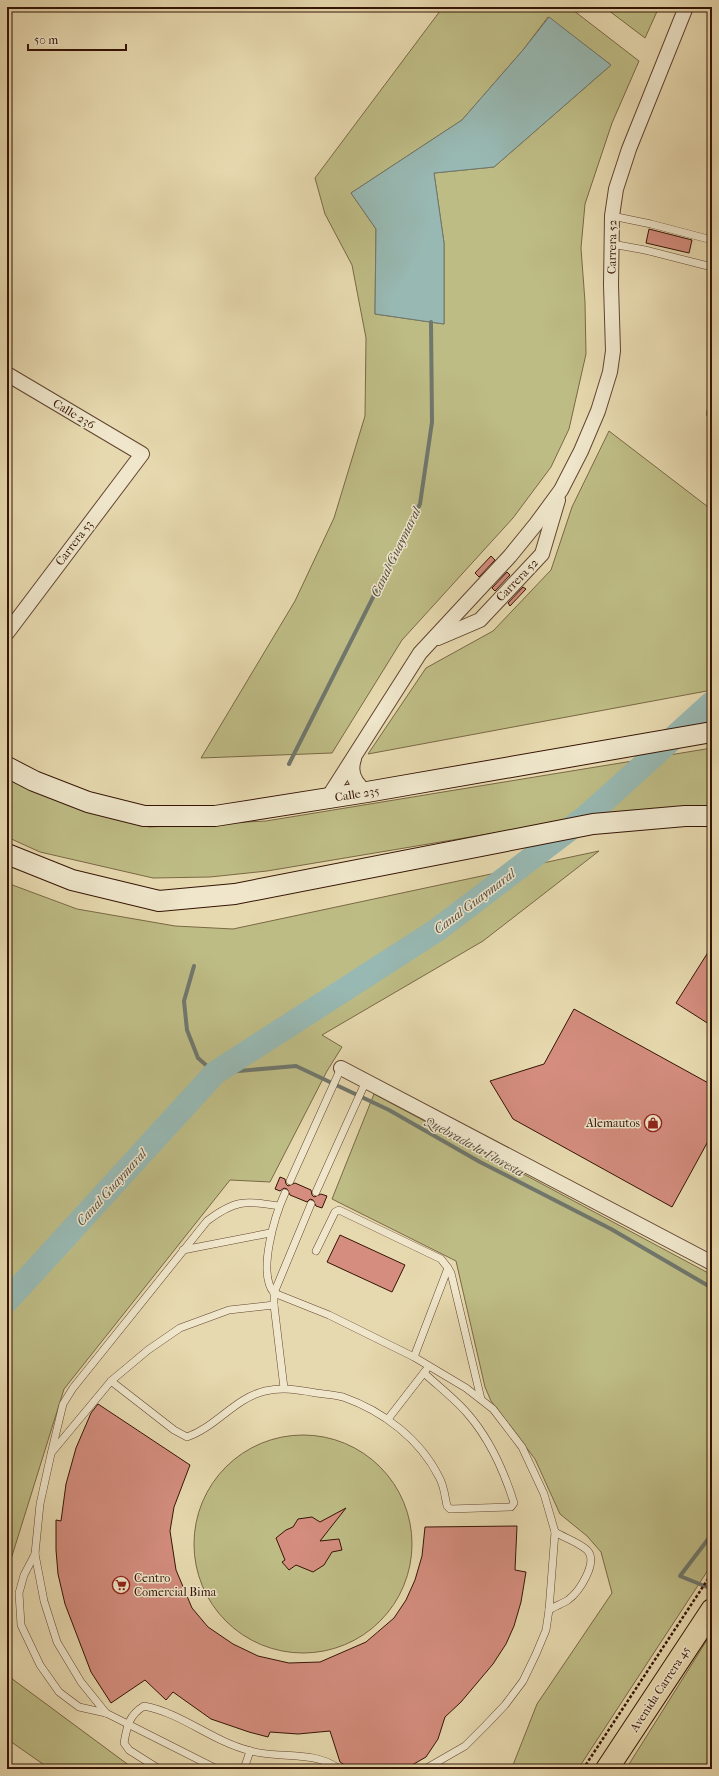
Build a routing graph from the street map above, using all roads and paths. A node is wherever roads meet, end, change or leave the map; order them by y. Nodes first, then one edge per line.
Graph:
1 (686, 7) edge
2 (612, 216) junction
3 (712, 240) edge
4 (612, 244) junction
5 (712, 267) edge
6 (7, 374) edge
7 (142, 454) joint
8 (561, 490) junction
9 (464, 606) junction
10 (480, 620) junction
11 (7, 633) edge
12 (432, 641) junction
13 (712, 732) edge
14 (355, 754) junction
15 (7, 767) edge
16 (367, 792) junction
17 (327, 799) junction
18 (712, 816) edge
19 (7, 854) edge
20 (341, 1068) joint
21 (366, 1081) junction
22 (290, 1181) dead end
23 (316, 1192) dead end
24 (285, 1193) dead end
25 (311, 1204) dead end
26 (279, 1206) junction
27 (270, 1233) junction
28 (183, 1250) junction
29 (316, 1251) dead end
30 (712, 1263) edge
31 (448, 1268) junction
32 (274, 1293) junction
33 (274, 1305) junction
34 (414, 1357) junction
35 (429, 1366) junction
36 (424, 1373) junction
37 (111, 1381) junction
38 (284, 1388) junction
39 (481, 1399) junction
40 (388, 1419) junction
41 (51, 1454) junction
42 (555, 1532) junction
43 (35, 1554) junction
44 (712, 1573) edge
45 (549, 1610) junction
46 (712, 1610) edge
47 (106, 1713) junction
48 (641, 1718) junction
49 (127, 1724) junction
50 (250, 1751) junction
51 (159, 1769) edge
52 (217, 1769) edge
53 (244, 1769) edge
54 (339, 1769) edge
55 (425, 1769) edge
56 (583, 1769) edge
57 (607, 1769) edge
58 (614, 1769) edge

1 - 2 street, Carrera 52
2 - 3 lane
2 - 4 street, Carrera 52
4 - 5 lane
4 - 8 street, Carrera 52
6 - 7 street, Calle 236
7 - 11 street, Carrera 53
8 - 9 street, Carrera 52
8 - 10 street, Carrera 52
9 - 10 street, Carrera 52
9 - 12 street, Carrera 52
10 - 12 street, Carrera 52
12 - 14 street, Carrera 52
13 - 16 main road, Calle 235
14 - 16 street, Carrera 52
14 - 17 street, Carrera 52
15 - 17 main road, Calle 235
16 - 17 main road, Calle 235
18 - 19 main road
20 - 21 street
20 - 22 lane
21 - 23 lane
21 - 30 street
24 - 26 lane
25 - 32 lane
26 - 27 lane
26 - 28 lane
27 - 28 lane
27 - 32 lane
28 - 41 lane
29 - 31 lane
31 - 34 lane
31 - 39 lane
32 - 33 lane
32 - 34 lane
33 - 37 lane
33 - 38 lane
34 - 35 lane
35 - 36 lane
35 - 39 lane
36 - 40 lane
36 - 40 lane
37 - 38 lane
37 - 41 lane
38 - 40 lane
39 - 42 lane
41 - 43 lane
42 - 45 lane
42 - 45 lane
43 - 47 lane
43 - 47 lane
44 - 56 path
45 - 55 lane
46 - 48 highway, Avenida Carrera 45
47 - 49 lane
48 - 57 highway, Avenida Carrera 45
48 - 58 highway
49 - 50 lane
49 - 51 lane
49 - 52 lane
50 - 53 lane
50 - 54 lane

